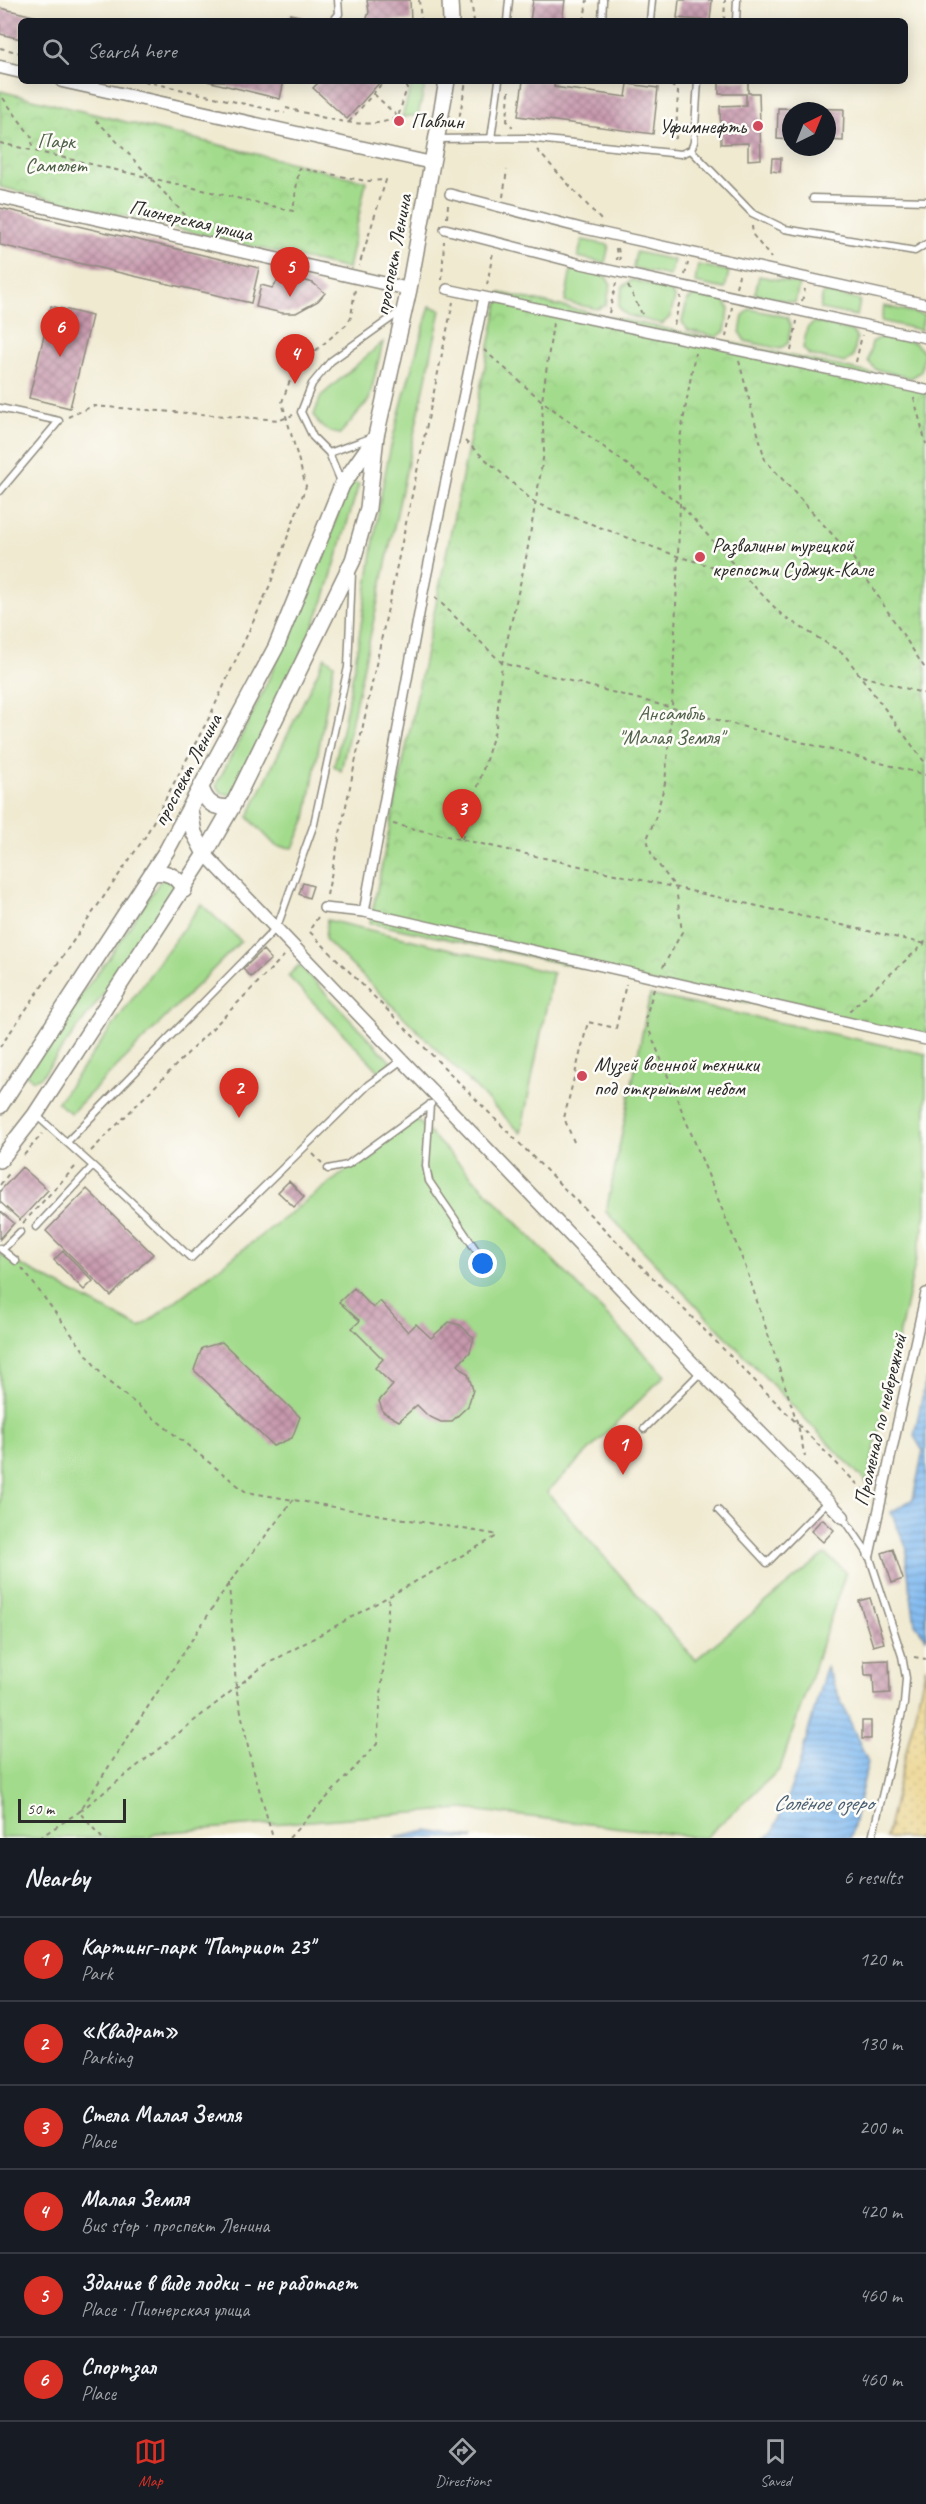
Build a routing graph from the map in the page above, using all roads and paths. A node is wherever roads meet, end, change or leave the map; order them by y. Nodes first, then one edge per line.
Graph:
1 (338, 0) edge
2 (419, 0) edge
3 (450, 0) edge
4 (471, 0) edge
5 (509, 0) edge
6 (587, 0) edge
7 (603, 0) edge
8 (652, 0) edge
9 (725, 0) edge
10 (737, 0) edge
11 (336, 18) edge
12 (421, 18) edge
13 (452, 18) edge
14 (474, 18) edge
15 (507, 18) edge
16 (584, 18) edge
17 (602, 18) edge
18 (650, 18) edge
19 (724, 18) edge
20 (736, 18) edge
21 (0, 48) edge
22 (18, 52) edge
23 (0, 67) edge
24 (18, 71) edge
25 (76, 84) edge
26 (157, 84) edge
27 (382, 84) edge
28 (408, 84) edge
29 (446, 84) edge
30 (465, 84) edge
31 (499, 84) edge
32 (510, 84) edge
33 (664, 84) edge
34 (698, 84) edge
35 (374, 93) junction
36 (3, 98) dead end
37 (286, 108) dead end
38 (285, 113) dead end
39 (398, 117) junction
40 (96, 120) dead end
41 (349, 122) junction
42 (458, 125) dead end
43 (519, 127) dead end
44 (436, 139) junction
45 (491, 139) junction
46 (671, 142) dead end
47 (0, 143) edge
48 (31, 150) junction
49 (691, 150) junction
50 (432, 163) junction
51 (507, 170) dead end
52 (147, 177) junction
53 (450, 194) dead end
54 (0, 196) edge
55 (813, 198) dead end
56 (926, 201) edge
57 (501, 207) junction
58 (752, 213) junction
59 (446, 229) dead end
60 (926, 243) edge
61 (215, 245) junction
62 (783, 272) junction
63 (357, 277) junction
64 (409, 289) junction
65 (452, 290) joint
66 (484, 297) junction
67 (926, 304) edge
68 (404, 309) junction
69 (555, 312) junction
70 (926, 338) edge
71 (697, 342) junction
72 (475, 343) junction
73 (736, 350) junction
74 (911, 387) junction
75 (926, 390) edge
76 (542, 401) junction
77 (0, 408) edge
78 (302, 412) junction
79 (286, 418) junction
80 (59, 422) junction
81 (456, 433) junction
82 (376, 436) junction
83 (926, 444) edge
84 (329, 453) junction
85 (342, 485) junction
86 (0, 491) edge
87 (536, 503) junction
88 (680, 504) junction
89 (677, 556) junction
90 (353, 560) junction
91 (742, 575) junction
92 (424, 587) junction
93 (502, 663) junction
94 (926, 670) edge
95 (862, 676) junction
96 (926, 694) edge
97 (672, 706) junction
98 (926, 764) edge
99 (926, 775) edge
100 (201, 788) junction
101 (232, 807) junction
102 (190, 810) junction
103 (382, 821) junction
104 (462, 839) junction
105 (167, 850) junction
106 (205, 854) junction
107 (153, 873) junction
108 (676, 888) junction
109 (183, 890) junction
110 (324, 908) junction
111 (364, 912) junction
112 (277, 927) junction
113 (309, 931) junction
114 (926, 937) edge
115 (925, 944) edge
116 (295, 945) junction
117 (657, 979) junction
118 (625, 990) dead end
119 (839, 1020) junction
120 (926, 1040) edge
121 (0, 1047) edge
122 (402, 1060) junction
123 (435, 1101) junction
124 (0, 1106) edge
125 (35, 1115) junction
126 (67, 1142) junction
127 (574, 1142) dead end
128 (84, 1158) junction
129 (0, 1160) edge
130 (93, 1166) junction
131 (328, 1169) dead end
132 (36, 1227) dead end
133 (19, 1230) joint
134 (1, 1249) edge
135 (476, 1250) dead end
136 (16, 1261) joint
137 (926, 1293) edge
138 (701, 1372) junction
139 (798, 1425) junction
140 (644, 1429) dead end
141 (805, 1460) dead end
142 (294, 1499) junction
143 (827, 1502) junction
144 (878, 1505) junction
145 (718, 1510) dead end
146 (843, 1517) joint
147 (869, 1555) junction
148 (229, 1583) junction
149 (389, 1596) junction
150 (236, 1687) junction
151 (79, 1812) junction
152 (39, 1838) edge
153 (102, 1838) edge
154 (273, 1838) edge
155 (289, 1838) edge
156 (872, 1838) edge

1 - 11 lane
2 - 12 path
3 - 13 street
4 - 14 path
5 - 15 lane
6 - 16 path
7 - 17 lane
8 - 18 lane
9 - 19 path
10 - 20 lane
21 - 22 path
23 - 24 street
25 - 50 street
26 - 38 path
27 - 35 path
28 - 39 path
29 - 44 street, проспект Ленина
30 - 42 path
31 - 45 lane
32 - 43 path
33 - 46 path
34 - 49 lane
35 - 39 path
35 - 41 path
36 - 48 path
37 - 41 path
39 - 41 path
40 - 52 path
44 - 45 lane
44 - 50 street, проспект Ленина
45 - 49 lane
47 - 48 path
48 - 52 path
49 - 58 lane
50 - 64 street, проспект Ленина
51 - 57 path
52 - 61 path
52 - 63 path
53 - 57 street
54 - 61 street, Пионерская улица
55 - 56 lane
57 - 62 street
58 - 60 lane
58 - 62 path
59 - 70 street
61 - 63 street, Пионерская улица
62 - 67 street
63 - 64 street, Пионерская улица
63 - 79 path
64 - 68 street, проспект Ленина
65 - 66 street
65 - 110 path
66 - 69 street
66 - 72 street
68 - 78 lane
68 - 82 street, проспект Ленина
69 - 71 street
69 - 76 path
71 - 73 street
71 - 88 path
72 - 76 path
72 - 81 street
73 - 74 street
73 - 94 path
74 - 75 street
74 - 83 path
76 - 87 path
76 - 88 path
77 - 80 lane
78 - 79 path
78 - 84 lane
79 - 80 path
79 - 121 path
80 - 86 lane
81 - 87 path
81 - 92 street
82 - 84 lane
82 - 85 street, проспект Ленина
82 - 90 street, проспект Ленина
84 - 85 lane
85 - 100 street, проспект Ленина
87 - 89 path
87 - 93 path
88 - 89 path
88 - 91 path
89 - 91 path
89 - 97 path
90 - 101 street, проспект Ленина
90 - 112 lane, проспект Ленина
91 - 95 path
92 - 93 path
92 - 103 street
93 - 97 path
93 - 104 path
95 - 96 path
95 - 98 path
97 - 99 path
97 - 108 path
100 - 101 street
100 - 102 street, проспект Ленина
101 - 106 street, проспект Ленина
102 - 105 street, проспект Ленина
102 - 106 street
103 - 104 path
103 - 111 street
104 - 108 path
105 - 106 street
105 - 107 street, проспект Ленина
106 - 109 street, проспект Ленина
106 - 112 street
107 - 109 street
107 - 124 street, проспект Ленина
108 - 115 path
108 - 117 path
109 - 125 street, проспект Ленина
110 - 111 street
110 - 113 path
111 - 117 street
112 - 116 street
112 - 126 lane
113 - 116 path
113 - 139 path
114 - 115 path
115 - 119 path
116 - 122 street
116 - 128 path
117 - 119 street
117 - 139 path
118 - 127 path
119 - 120 street
122 - 123 street
122 - 130 lane
123 - 131 lane
123 - 135 lane
123 - 138 street
125 - 126 lane
125 - 129 street, проспект Ленина
126 - 128 lane
128 - 130 lane
128 - 133 path
130 - 132 lane
133 - 134 lane
134 - 136 lane
136 - 142 path
137 - 144 street, Променад по небережной
138 - 140 lane
138 - 143 street
139 - 141 path
139 - 144 path
142 - 148 path
142 - 149 path
143 - 145 lane
143 - 146 street
144 - 147 street, Променад по небережной
146 - 147 lane
147 - 156 lane
148 - 150 path
148 - 151 path
149 - 150 path
149 - 155 path
150 - 151 path
150 - 154 path
151 - 152 path
151 - 153 path

